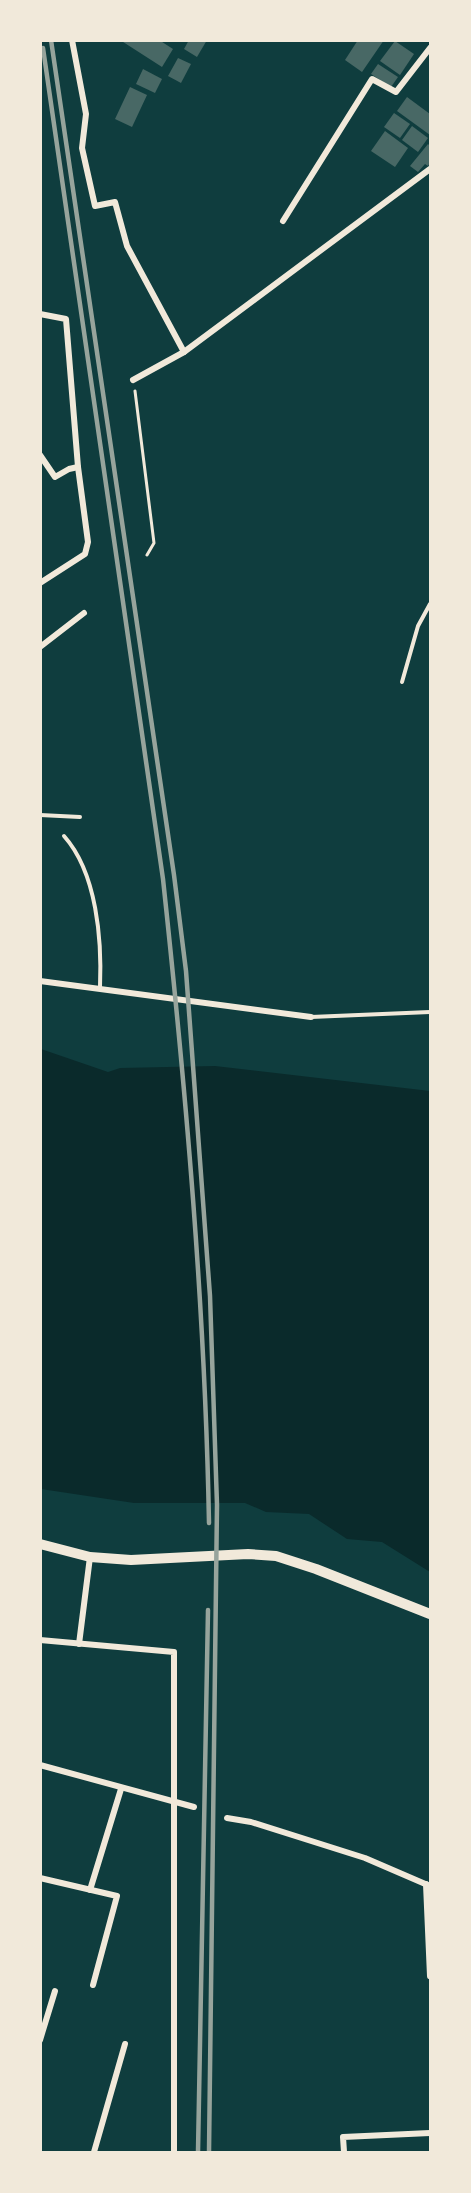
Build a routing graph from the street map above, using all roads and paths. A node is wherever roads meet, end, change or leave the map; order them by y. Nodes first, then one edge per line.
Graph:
1 (72, 40) edge
2 (430, 48) edge
3 (430, 169) edge
4 (283, 221) dead end
5 (40, 314) edge
6 (184, 352) junction
7 (133, 380) joint
8 (40, 455) edge
9 (78, 466) junction
10 (147, 555) dead end
11 (40, 583) edge
12 (430, 604) edge
13 (84, 613) dead end
14 (40, 647) edge
15 (402, 682) dead end
16 (40, 815) edge
17 (80, 817) dead end
18 (64, 836) dead end
19 (40, 981) edge
20 (100, 989) junction
21 (430, 1012) edge
22 (311, 1017) joint
23 (40, 1544) edge
24 (90, 1557) junction
25 (430, 1614) edge
26 (40, 1640) edge
27 (79, 1644) junction
28 (40, 1765) edge
29 (121, 1789) junction
30 (172, 1802) junction
31 (194, 1808) dead end
32 (227, 1818) dead end
33 (40, 1878) edge
34 (428, 1885) edge
35 (90, 1890) junction
36 (430, 1976) edge
37 (93, 1985) dead end
38 (55, 1991) dead end
39 (40, 2040) edge
40 (125, 2044) dead end
41 (430, 2133) edge
42 (94, 2152) edge
43 (174, 2152) edge
44 (344, 2152) edge

1 - 6 street
2 - 4 street
3 - 6 street
5 - 9 street
6 - 7 street
7 - 10 path
8 - 9 street
9 - 11 street
12 - 15 lane
13 - 14 street
16 - 17 lane
18 - 20 lane
19 - 20 street
20 - 22 street
21 - 22 lane
23 - 24 street
24 - 25 street
24 - 27 street
26 - 27 street
27 - 30 street
28 - 29 street
29 - 30 street
29 - 35 street
30 - 31 street
30 - 43 street
32 - 34 street
33 - 35 street
34 - 36 street
35 - 37 street
38 - 39 street
40 - 42 street
41 - 44 street

